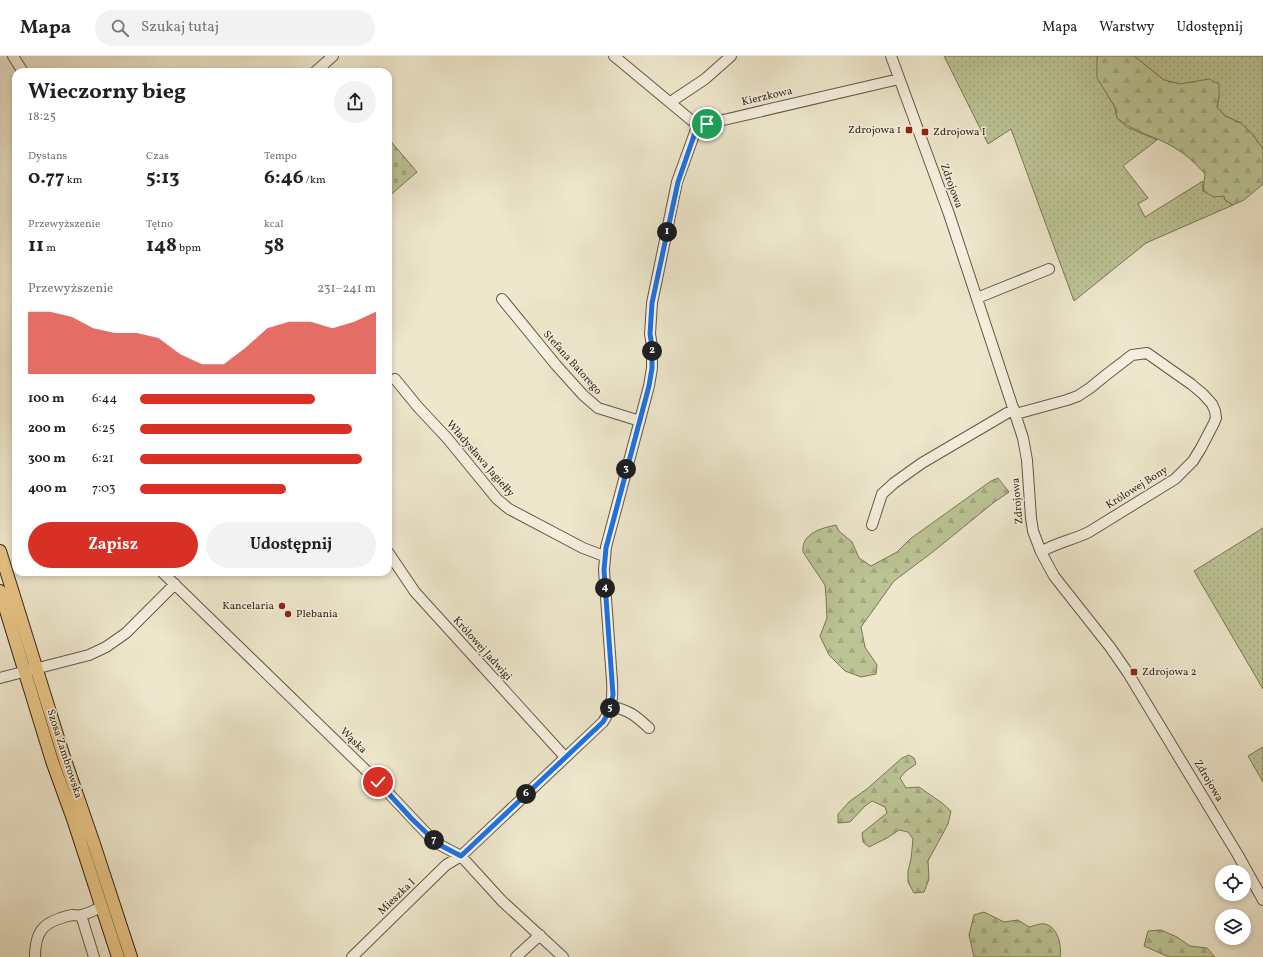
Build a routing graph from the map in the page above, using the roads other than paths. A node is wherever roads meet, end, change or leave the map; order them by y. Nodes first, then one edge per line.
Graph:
1 (13, 56) edge
2 (333, 56) edge
3 (614, 56) edge
4 (731, 56) edge
5 (892, 56) edge
6 (20, 68) edge
7 (320, 68) edge
8 (899, 79) junction
9 (671, 103) junction
10 (698, 124) junction
11 (1049, 269) dead end
12 (977, 298) junction
13 (502, 299) dead end
14 (1134, 346) dead end
15 (1147, 353) junction
16 (396, 379) dead end
17 (1015, 412) junction
18 (640, 421) junction
19 (872, 525) dead end
20 (0, 551) edge
21 (1041, 552) junction
22 (604, 556) junction
23 (392, 558) edge
24 (166, 576) edge
25 (175, 584) junction
26 (0, 591) edge
27 (31, 670) junction
28 (0, 678) edge
29 (611, 706) junction
30 (650, 728) dead end
31 (565, 757) junction
32 (461, 856) junction
33 (1263, 900) edge
34 (102, 907) junction
35 (81, 915) junction
36 (540, 935) junction
37 (35, 957) edge
38 (94, 957) edge
39 (118, 957) edge
40 (131, 957) edge
41 (352, 957) edge
42 (516, 957) edge
43 (563, 957) edge

1 - 6 street
2 - 7 street
3 - 9 street
4 - 9 street
5 - 8 street, Zdrojowa
8 - 10 street, Kierzkowa
8 - 12 street, Zdrojowa
9 - 10 street
10 - 18 street
11 - 12 street
12 - 17 street, Zdrojowa
13 - 18 street, Stefana Batorego
14 - 15 street, Królowej Bony
15 - 17 street
15 - 21 street, Królowej Bony
16 - 22 street, Władysława Jagiełły
17 - 19 street
17 - 21 street, Zdrojowa
18 - 22 street
20 - 27 main road, Szosa Zambrowska
21 - 33 street, Zdrojowa
22 - 29 street
23 - 31 street, Królowej Jadwigi
24 - 25 street, Wąska
25 - 27 street
25 - 32 street, Wąska
26 - 27 main road, Szosa Zambrowska
27 - 28 street
27 - 34 main road, Szosa Zambrowska
27 - 40 main road, Szosa Zambrowska
29 - 30 street
29 - 31 street, Mieszka I
31 - 32 street, Mieszka I
32 - 36 street, Wąska
32 - 41 street, Mieszka I
34 - 35 street
34 - 39 main road, Szosa Zambrowska
35 - 37 street
35 - 38 street
36 - 42 street
36 - 43 street, Wąska

